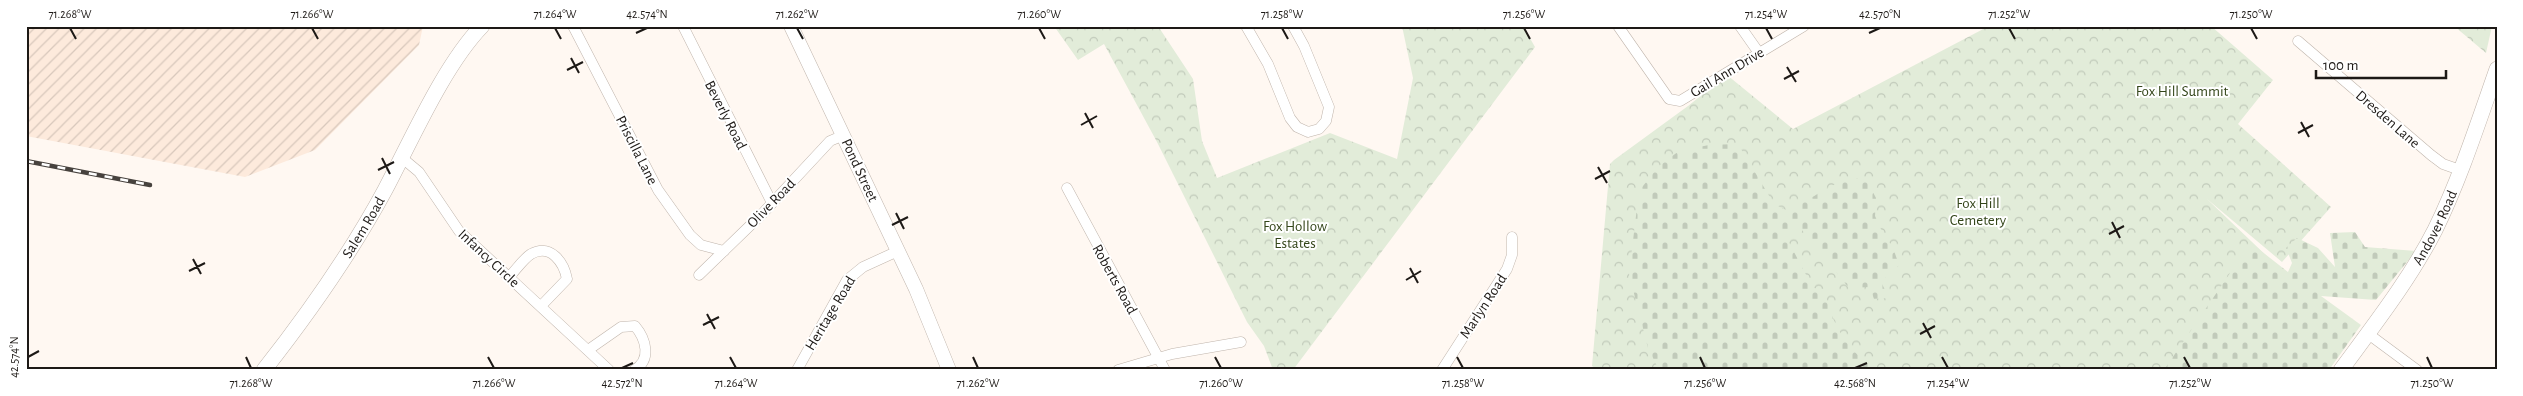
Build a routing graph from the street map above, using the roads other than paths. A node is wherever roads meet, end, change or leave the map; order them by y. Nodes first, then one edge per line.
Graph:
1 (482, 26) edge
2 (573, 26) edge
3 (682, 26) edge
4 (791, 26) edge
5 (1246, 26) edge
6 (1293, 26) edge
7 (1618, 26) edge
8 (1740, 26) edge
9 (1804, 26) edge
10 (2298, 41) dead end
11 (1759, 53) junction
12 (2497, 69) edge
13 (844, 135) junction
14 (401, 157) junction
15 (2460, 170) junction
16 (1067, 188) dead end
17 (772, 203) junction
18 (1512, 237) dead end
19 (724, 251) junction
20 (898, 251) junction
21 (699, 275) dead end
22 (509, 277) junction
23 (541, 306) junction
24 (2367, 333) junction
25 (1241, 342) dead end
26 (588, 350) junction
27 (1159, 358) junction
28 (264, 370) edge
29 (610, 370) edge
30 (634, 370) edge
31 (797, 370) edge
32 (949, 370) edge
33 (1118, 370) edge
34 (1165, 370) edge
35 (1442, 370) edge
36 (2341, 370) edge
37 (2417, 370) edge

1 - 14 main road, Salem Road
2 - 19 street, Priscilla Lane
3 - 17 street, Beverly Road
4 - 13 street, Pond Street
5 - 6 street
7 - 11 street, Gail Ann Drive
8 - 11 street
9 - 11 street, Gail Ann Drive
10 - 15 street, Dresden Lane
12 - 15 main road, Andover Road
13 - 17 street, Olive Road
13 - 20 street, Pond Street
14 - 22 street, Infancy Circle
14 - 28 main road, Salem Road
15 - 24 main road, Andover Road
16 - 27 street, Roberts Road
17 - 19 street, Olive Road
18 - 35 street, Marlyn Road
19 - 21 street, Olive Road
20 - 31 street, Heritage Road
20 - 32 street, Pond Street
22 - 23 street, Infancy Circle
22 - 23 street
23 - 26 street, Infancy Circle
24 - 36 main road, Andover Road
24 - 37 street
25 - 27 street
26 - 29 street, Infancy Circle
26 - 30 street
27 - 33 street
27 - 34 street, Roberts Road

